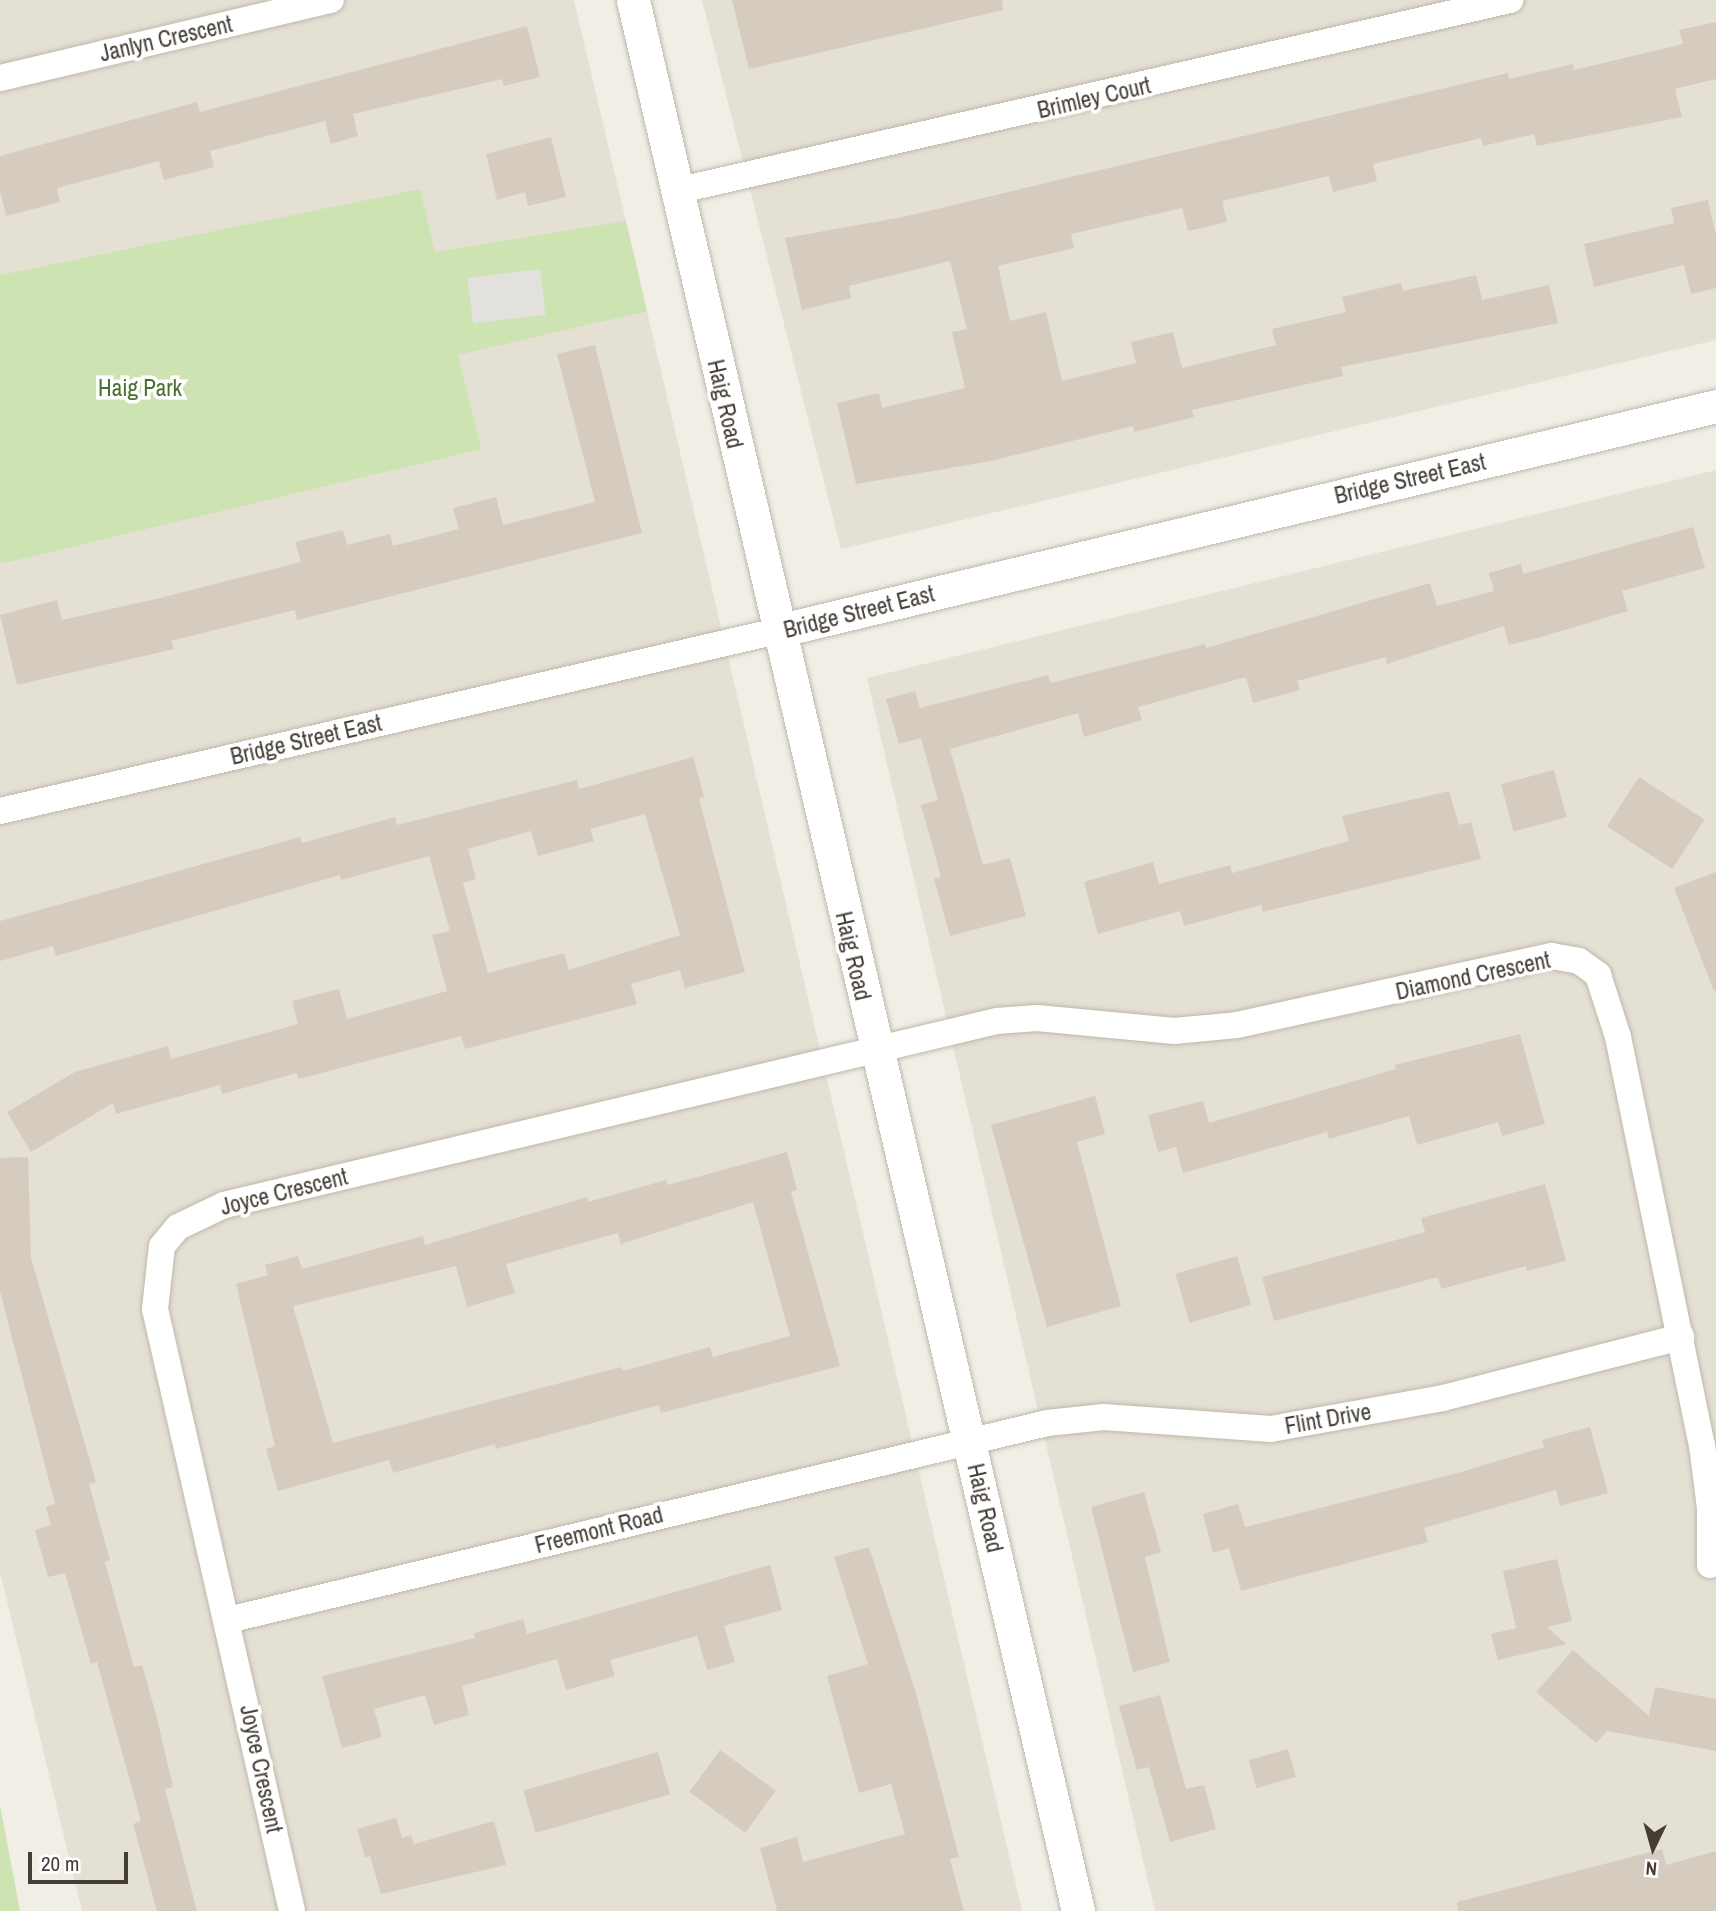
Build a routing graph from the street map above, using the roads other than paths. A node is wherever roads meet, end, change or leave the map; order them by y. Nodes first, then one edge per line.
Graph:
1 (331, 0) edge
2 (633, 0) edge
3 (1510, 0) edge
4 (0, 78) edge
5 (676, 191) junction
6 (1716, 406) edge
7 (777, 631) junction
8 (0, 811) edge
9 (874, 1048) junction
10 (1681, 1337) junction
11 (970, 1440) junction
12 (1710, 1565) dead end
13 (228, 1620) junction
14 (292, 1911) edge
15 (1078, 1911) edge

1 - 4 street, Janlyn Crescent
2 - 5 street, Haig Road
3 - 5 street, Brimley Court
5 - 7 street, Haig Road
6 - 7 street, Bridge Street East
7 - 8 street, Bridge Street East
7 - 9 street, Haig Road
9 - 10 street, Diamond Crescent
9 - 11 street, Haig Road
9 - 13 street, Joyce Crescent
10 - 11 street, Flint Drive
10 - 12 street, Diamond Crescent
11 - 13 street, Freemont Road
11 - 15 street, Haig Road
13 - 14 street, Joyce Crescent

